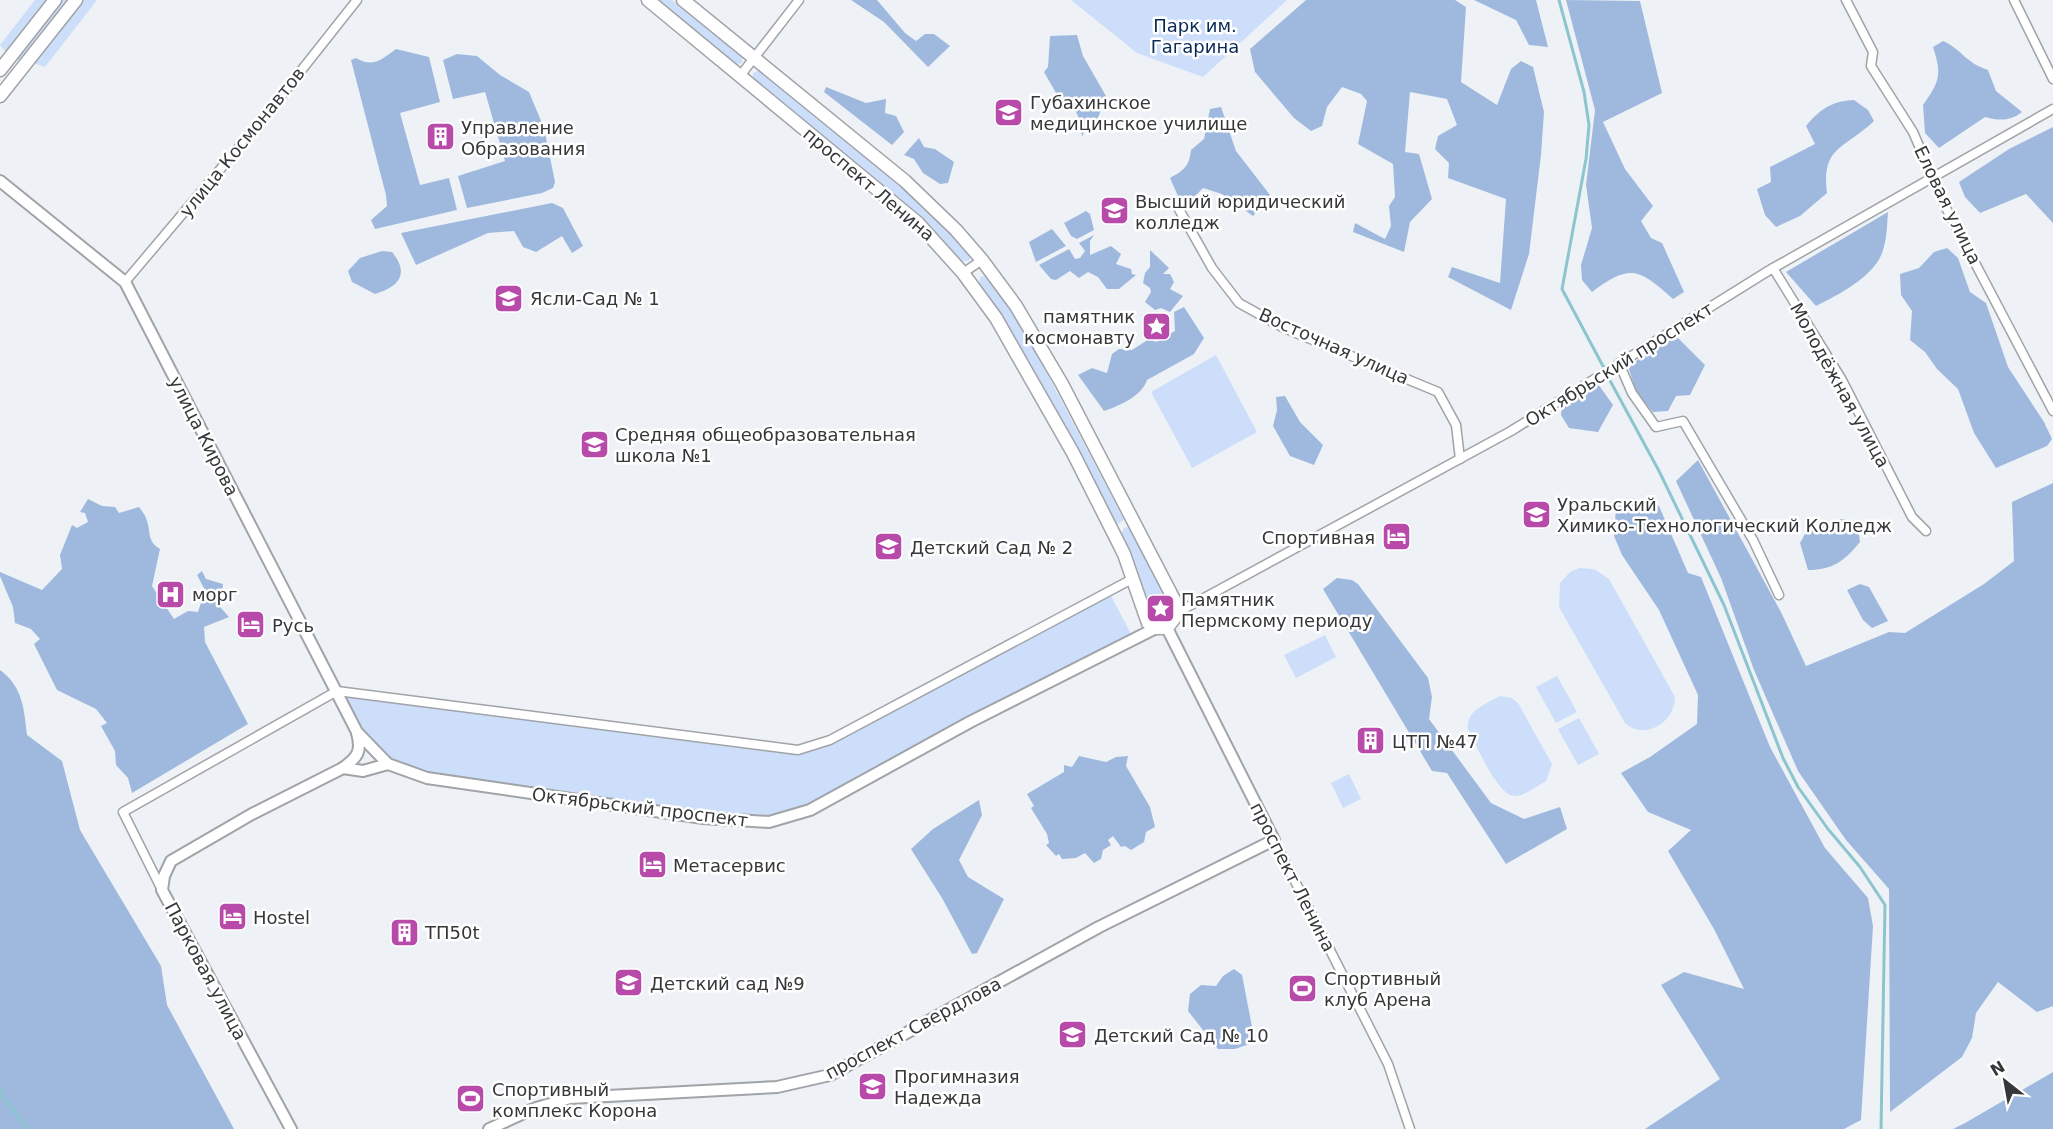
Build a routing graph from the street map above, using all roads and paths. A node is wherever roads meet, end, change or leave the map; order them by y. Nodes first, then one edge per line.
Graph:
1 (55, 0) edge
2 (76, 0) edge
3 (357, 0) edge
4 (648, 0) edge
5 (683, 0) edge
6 (799, 0) edge
7 (1846, 0) edge
8 (2014, 0) edge
9 (752, 57) junction
10 (0, 70) edge
11 (740, 76) junction
12 (2053, 79) edge
13 (0, 96) edge
14 (2053, 108) edge
15 (1931, 178) junction
16 (0, 181) edge
17 (1176, 204) dead end
18 (982, 260) junction
19 (1773, 268) junction
20 (963, 273) junction
21 (125, 282) junction
22 (1620, 363) junction
23 (2053, 411) edge
24 (1460, 459) junction
25 (1134, 523) junction
26 (1926, 531) dead end
27 (1115, 534) junction
28 (1134, 578) junction
29 (1779, 596) dead end
30 (1180, 611) junction
31 (1162, 628) junction
32 (337, 692) junction
33 (357, 732) junction
34 (388, 765) junction
35 (343, 768) junction
36 (1274, 840) junction
37 (162, 890) junction
38 (291, 1129) edge
39 (489, 1129) edge
40 (1410, 1129) edge

1 - 10 main road
2 - 13 main road
3 - 21 street, улица Космонавтов
4 - 11 main road, проспект Ленина
5 - 9 main road, проспект Ленина
6 - 9 street
7 - 15 street, Еловая улица
8 - 12 street
9 - 11 street
9 - 18 main road, проспект Ленина
11 - 20 main road, проспект Ленина
14 - 15 street, Октябрьский проспект
15 - 19 street, Октябрьский проспект
15 - 23 street, Еловая улица
16 - 21 street, улица Кирова
17 - 24 street, Восточная улица
18 - 20 street
18 - 25 main road, проспект Ленина
19 - 22 street, Октябрьский проспект
19 - 26 street, Молодёжная улица
20 - 27 main road, проспект Ленина
21 - 32 street, улица Кирова
22 - 24 street, Октябрьский проспект
22 - 29 street
24 - 30 street, Октябрьский проспект
25 - 27 main road
25 - 30 main road, проспект Ленина
27 - 28 main road, проспект Ленина
28 - 31 main road, проспект Ленина
28 - 32 street
30 - 31 main road
31 - 34 street, Октябрьский проспект
31 - 36 street, проспект Ленина
32 - 33 street, улица Кирова
32 - 37 street, Парковая улица
33 - 34 street, улица Кирова
33 - 35 street
34 - 35 street, Октябрьский проспект
35 - 37 street, Октябрьский проспект
36 - 39 street, проспект Свердлова
36 - 40 street, проспект Ленина
37 - 38 street, Парковая улица

